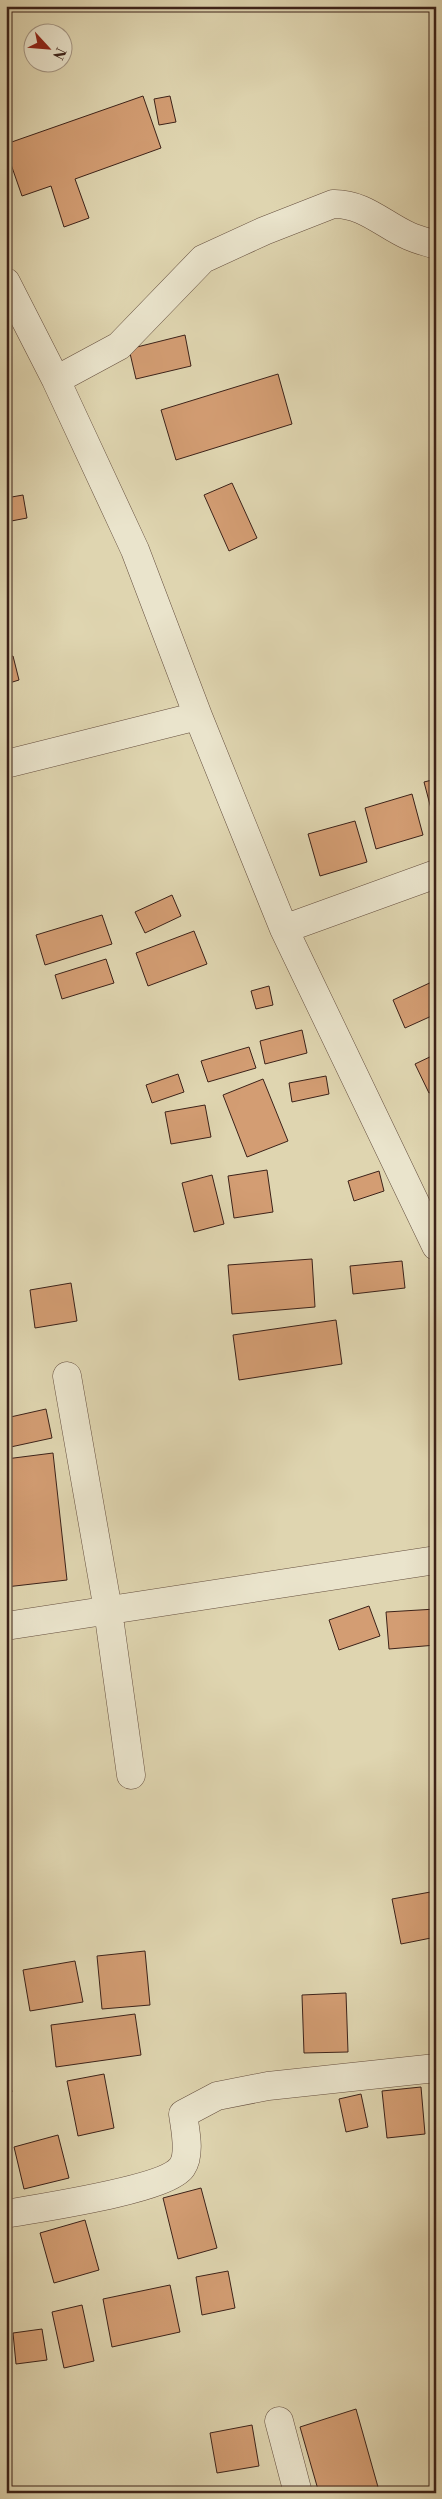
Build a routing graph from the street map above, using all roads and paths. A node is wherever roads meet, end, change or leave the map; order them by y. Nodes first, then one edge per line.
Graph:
1 (436, 245) edge
2 (6, 282) edge
3 (56, 380) junction
4 (198, 716) junction
5 (6, 764) edge
6 (436, 874) edge
7 (284, 929) junction
8 (436, 1246) edge
9 (67, 1376) dead end
10 (436, 1560) edge
11 (108, 1610) junction
12 (6, 1626) edge
13 (131, 1775) dead end
14 (436, 2068) edge
15 (6, 2214) edge
16 (279, 2421) dead end
17 (298, 2493) edge

1 - 3 street
2 - 3 street
3 - 4 street
4 - 5 street
4 - 7 street
6 - 7 street
7 - 8 street
9 - 11 street
10 - 11 street
11 - 12 street
11 - 13 street
14 - 15 street
16 - 17 street

